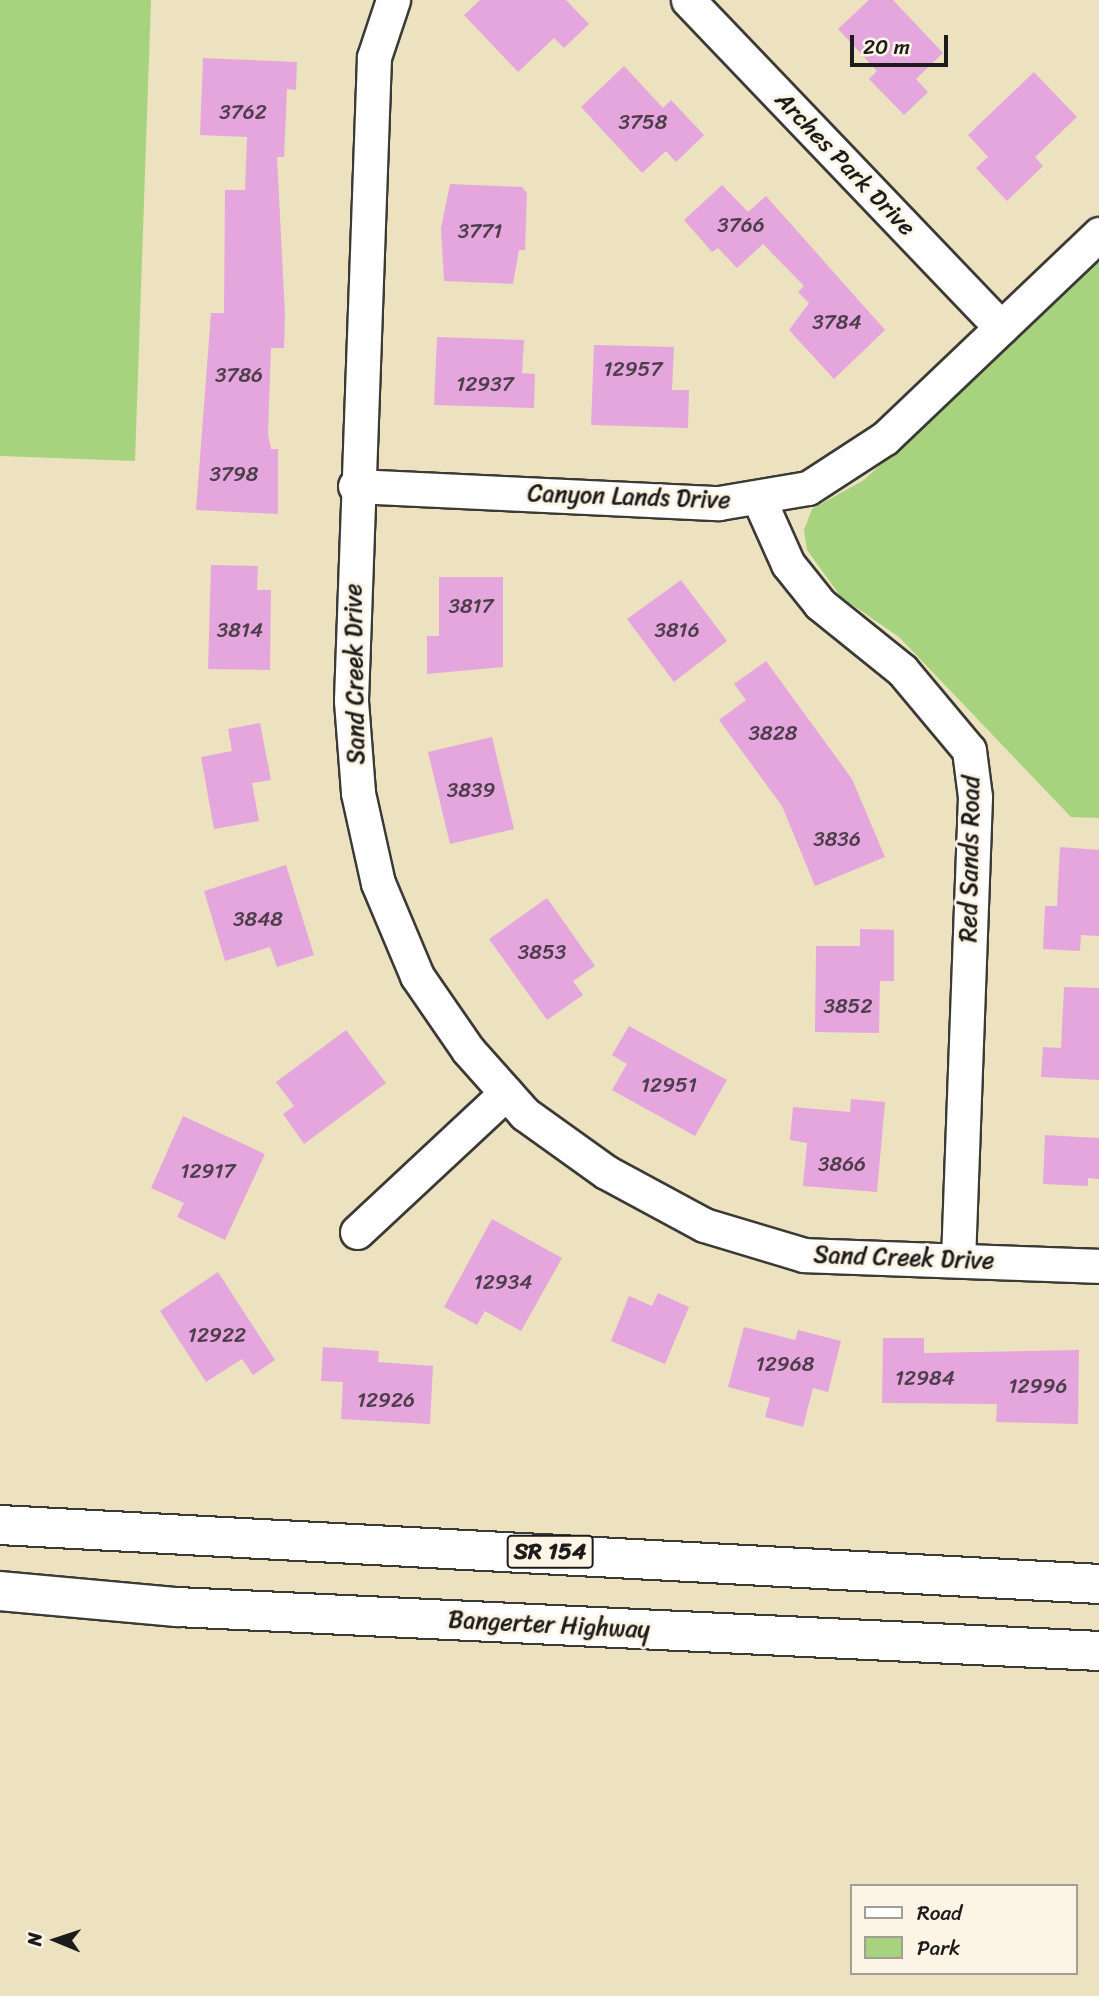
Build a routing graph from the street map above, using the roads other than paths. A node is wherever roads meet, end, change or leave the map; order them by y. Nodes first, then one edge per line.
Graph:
1 (393, 0) edge
2 (688, 0) edge
3 (1099, 234) edge
4 (1001, 328) junction
5 (355, 486) junction
6 (758, 497) junction
7 (506, 1093) junction
8 (357, 1232) dead end
9 (958, 1260) junction
10 (1099, 1266) edge
11 (0, 1525) edge
12 (1099, 1584) edge
13 (0, 1591) edge
14 (177, 1607) junction
15 (0, 1619) edge
16 (1099, 1651) edge

1 - 5 street, Sand Creek Drive
2 - 4 street, Arches Park Drive
3 - 4 street, Canyon Lands Drive
4 - 6 street, Canyon Lands Drive
5 - 6 street, Canyon Lands Drive
5 - 7 street, Sand Creek Drive
6 - 9 street, Red Sands Road
7 - 8 street
7 - 9 street, Sand Creek Drive
9 - 10 street, Sand Creek Drive
11 - 12 highway, SR 154
13 - 14 highway, Bangerter Highway
14 - 15 highway
14 - 16 highway, Bangerter Highway

